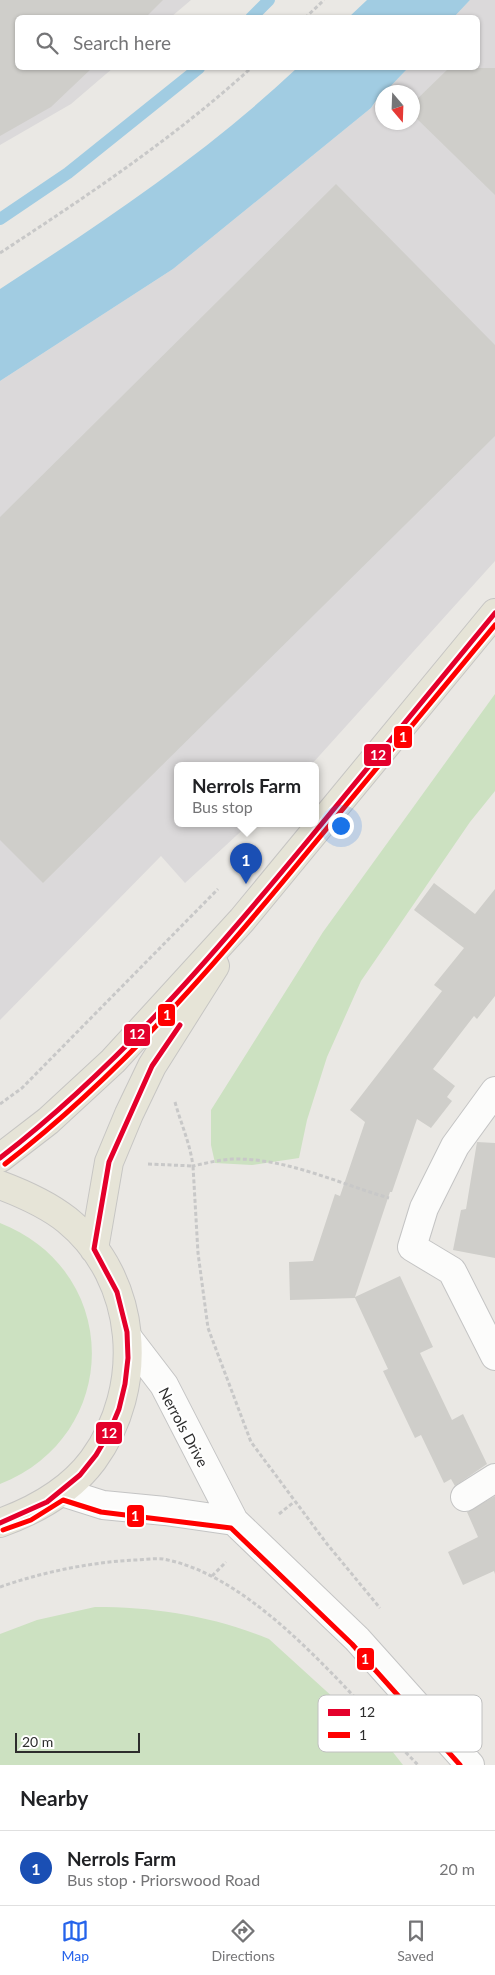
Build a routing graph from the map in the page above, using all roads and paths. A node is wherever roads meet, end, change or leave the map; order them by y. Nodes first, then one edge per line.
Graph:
1 (324, 0) edge
2 (308, 15) edge
3 (249, 70) edge
4 (0, 253) edge
5 (495, 613) edge
6 (319, 827) edge
7 (319, 827) edge
8 (221, 886) dead end
9 (242, 920) junction
10 (495, 1091) edge
11 (174, 1097) dead end
12 (0, 1104) edge
13 (0, 1158) edge
14 (109, 1162) junction
15 (193, 1166) junction
16 (0, 1185) edge
17 (424, 1208) junction
18 (94, 1249) junction
19 (128, 1338) junction
20 (495, 1356) edge
21 (495, 1478) edge
22 (62, 1492) junction
23 (465, 1497) dead end
24 (234, 1521) junction
25 (0, 1523) edge
26 (0, 1587) edge
27 (384, 1612) dead end
28 (351, 1695) edge
29 (407, 1695) edge
30 (406, 1752) edge
31 (458, 1752) edge
32 (418, 1765) edge
33 (470, 1765) edge

1 - 2 path
3 - 4 path
5 - 6 main road
7 - 9 main road
8 - 12 path
9 - 13 main road
9 - 14 main road
10 - 17 street
11 - 15 path
14 - 15 path
14 - 18 main road
15 - 17 path
15 - 27 path
16 - 18 main road
17 - 20 street
18 - 19 main road
19 - 22 main road
19 - 24 street, Nerrols Drive
21 - 23 street
22 - 24 street
22 - 25 main road
24 - 29 street, Nerrols Drive
26 - 28 path
30 - 32 path
31 - 33 street, Nerrols Drive

